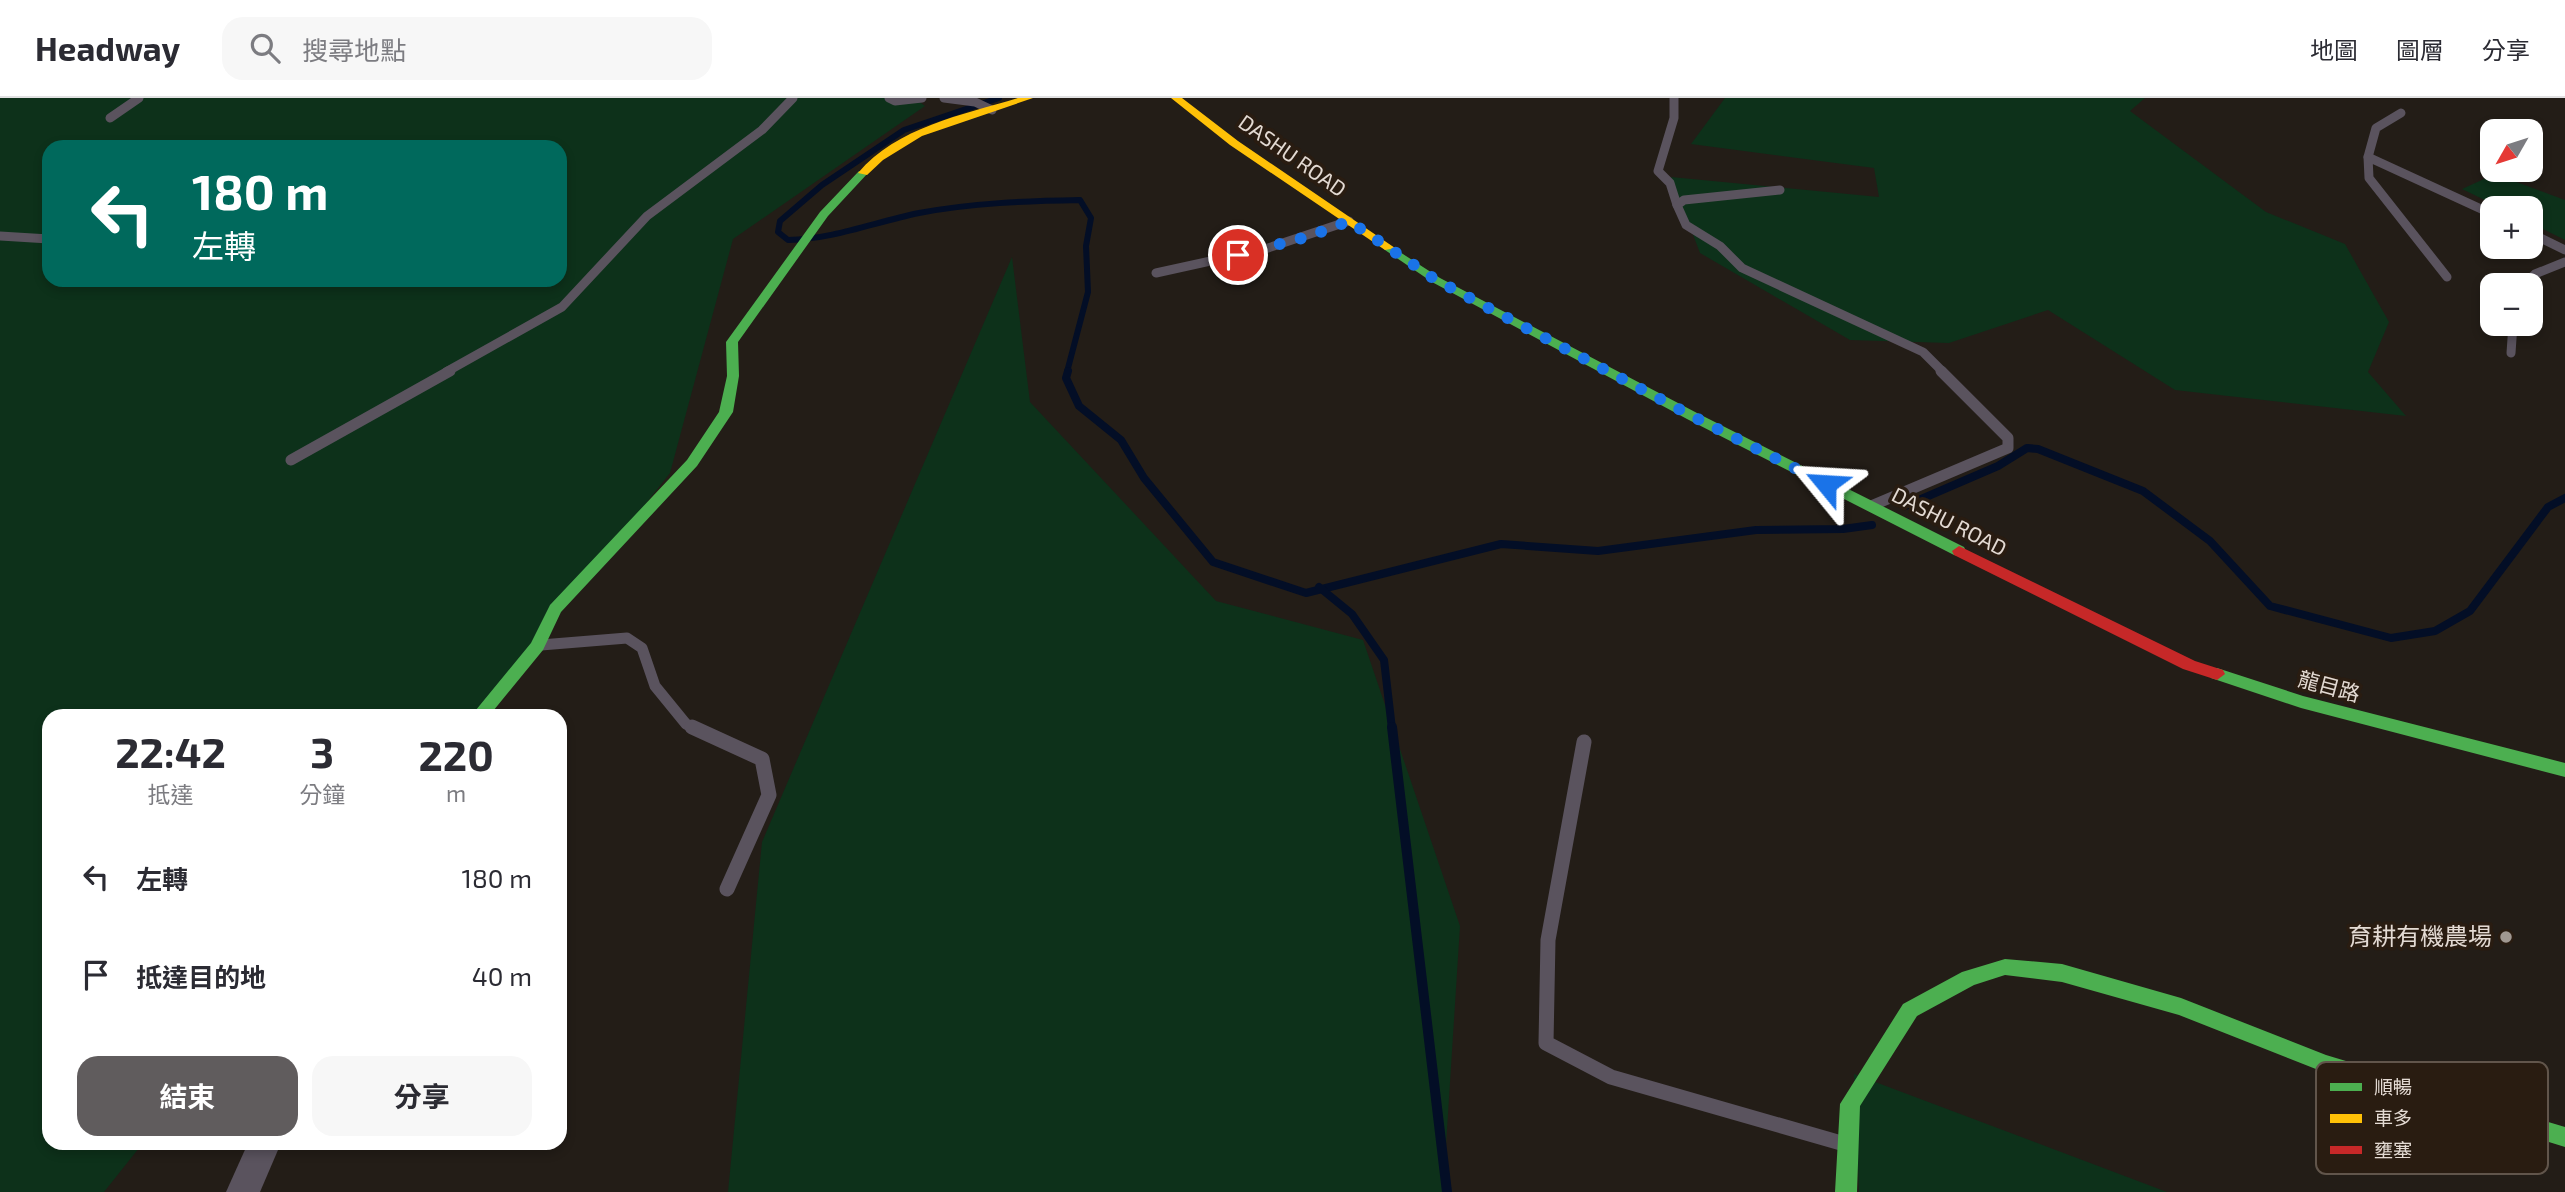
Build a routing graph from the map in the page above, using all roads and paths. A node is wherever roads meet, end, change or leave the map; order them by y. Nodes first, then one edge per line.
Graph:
1 (139, 98) edge
2 (793, 98) edge
3 (889, 98) edge
4 (922, 98) edge
5 (944, 98) edge
6 (1028, 98) edge
7 (1176, 98) edge
8 (1674, 98) edge
9 (992, 110) junction
10 (2401, 113) dead end
11 (110, 118) dead end
12 (2368, 157) junction
13 (1780, 190) dead end
14 (1677, 205) junction
15 (2480, 208) edge
16 (1349, 221) junction
17 (0, 236) edge
18 (42, 239) edge
19 (2543, 239) edge
20 (2565, 250) edge
21 (2565, 262) edge
22 (1156, 273) dead end
23 (2538, 273) edge
24 (2447, 277) dead end
25 (2512, 336) edge
26 (2511, 353) dead end
27 (291, 460) dead end
28 (1870, 506) junction
29 (2091, 618) joint
30 (537, 646) junction
31 (485, 709) edge
32 (1584, 742) dead end
33 (2565, 770) edge
34 (727, 889) dead end
35 (2321, 1062) edge
36 (2548, 1132) edge
37 (2565, 1137) edge
38 (1848, 1145) junction
39 (262, 1150) edge
40 (243, 1192) edge
41 (1846, 1192) edge

1 - 11 lane
2 - 27 lane
3 - 4 lane
5 - 9 lane
6 - 9 street
7 - 16 street, DASHU ROAD
8 - 14 lane
9 - 30 street
10 - 12 lane
12 - 15 lane
12 - 24 lane
13 - 14 lane
14 - 28 lane
16 - 22 lane
16 - 28 street, DASHU ROAD
17 - 18 lane
19 - 20 lane
21 - 23 lane
25 - 26 lane
28 - 29 street, DASHU ROAD
29 - 33 street, 龍目路
30 - 31 street
30 - 34 lane
32 - 38 lane
35 - 38 street
36 - 37 street
38 - 41 street
39 - 40 street

